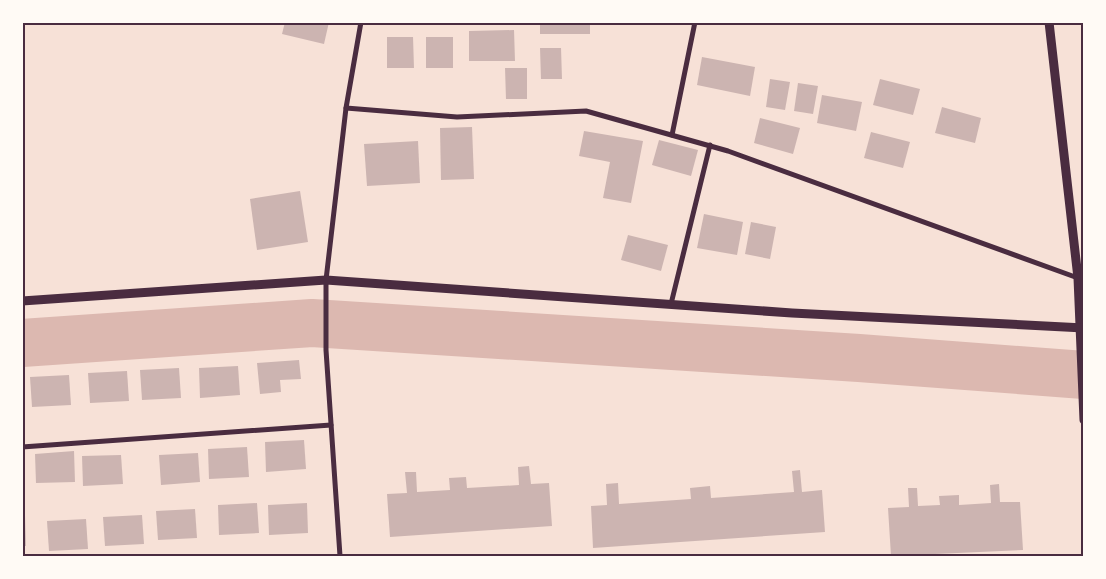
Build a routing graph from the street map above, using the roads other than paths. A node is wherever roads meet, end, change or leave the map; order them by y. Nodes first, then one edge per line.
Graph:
1 (361, 22) edge
2 (695, 22) edge
3 (1049, 22) edge
4 (346, 108) junction
5 (672, 135) junction
6 (710, 146) junction
7 (1078, 278) junction
8 (326, 280) junction
9 (22, 301) edge
10 (671, 304) junction
11 (1082, 328) edge
12 (1083, 418) edge
13 (331, 425) junction
14 (22, 447) edge
15 (340, 556) edge

1 - 4 street
2 - 5 street
3 - 7 street
4 - 5 street
4 - 8 street
5 - 6 street
6 - 7 street
6 - 10 street
7 - 11 street
8 - 9 street
8 - 10 street
8 - 13 street
10 - 11 street
11 - 12 street
13 - 14 street
13 - 15 street

